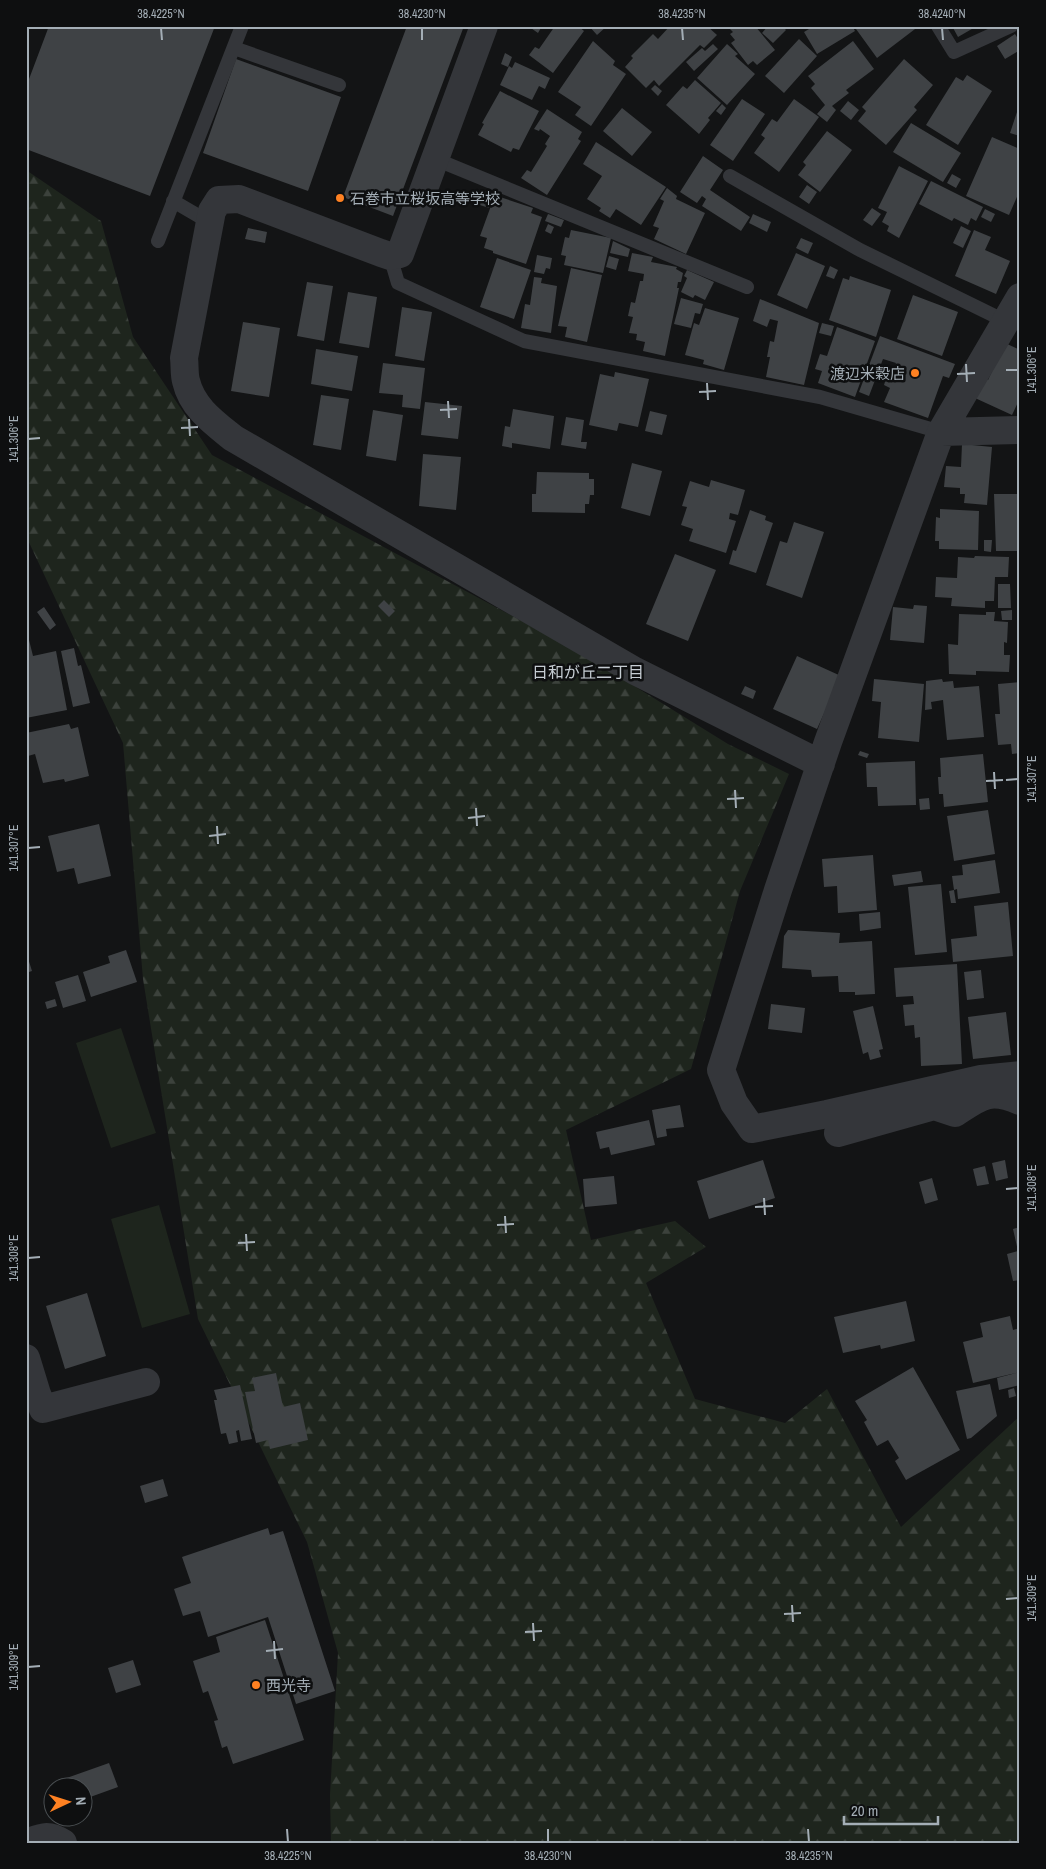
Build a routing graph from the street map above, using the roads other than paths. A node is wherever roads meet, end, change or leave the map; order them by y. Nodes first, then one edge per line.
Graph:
1 (242, 26) edge
2 (484, 26) edge
3 (938, 26) edge
4 (1011, 26) edge
5 (234, 48) junction
6 (339, 85) dead end
7 (435, 158) junction
8 (730, 176) dead end
9 (174, 201) junction
10 (209, 222) junction
11 (158, 241) dead end
12 (390, 256) junction
13 (747, 287) dead end
14 (1020, 297) edge
15 (1005, 321) junction
16 (1020, 430) edge
17 (941, 432) junction
18 (821, 764) junction
19 (1020, 1075) edge
20 (1020, 1101) edge
21 (838, 1133) dead end
22 (26, 1358) edge
23 (146, 1382) dead end
24 (32, 1396) edge
25 (26, 1843) edge
26 (63, 1843) edge

1 - 5 lane
2 - 7 street
3 - 4 lane
5 - 6 lane
5 - 9 lane
7 - 12 street
7 - 13 lane
8 - 15 lane
9 - 10 lane
9 - 11 lane
10 - 12 street
10 - 18 street
12 - 17 lane
14 - 15 street
15 - 17 street
16 - 17 street
17 - 18 street
18 - 19 street
20 - 21 street
22 - 24 street
23 - 24 street
25 - 26 street

